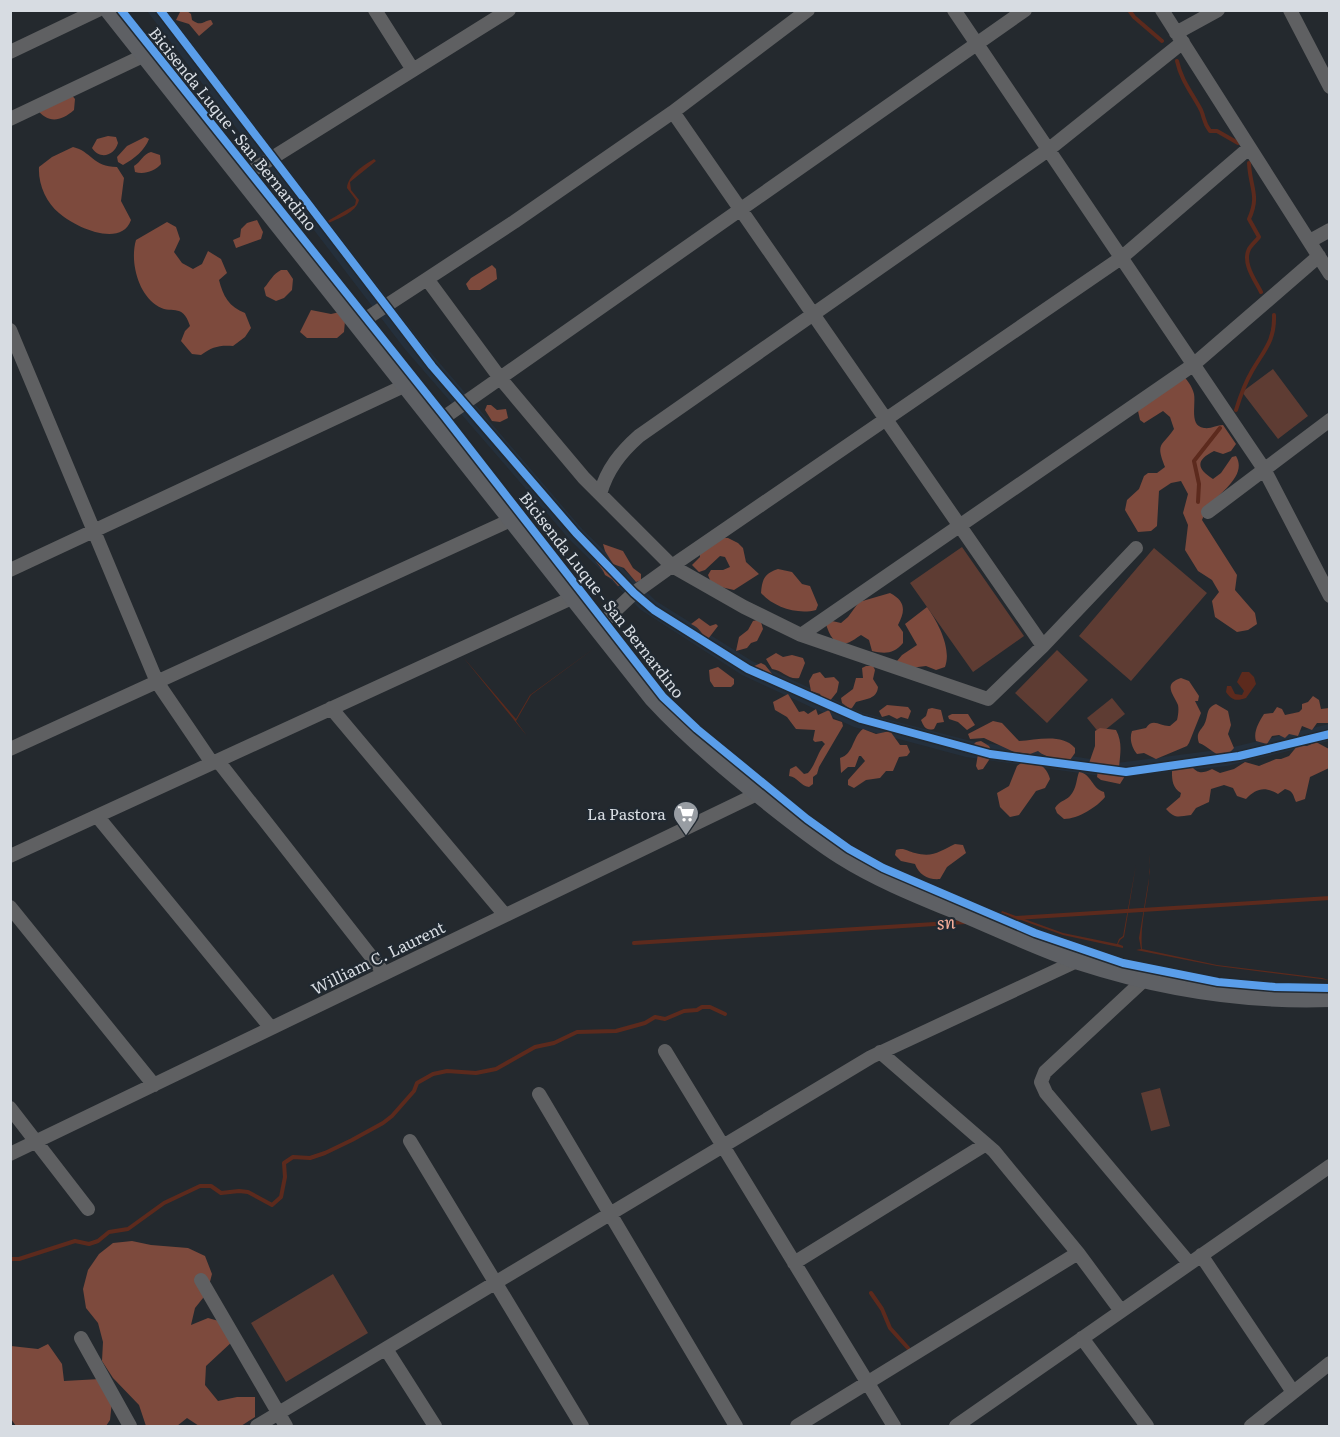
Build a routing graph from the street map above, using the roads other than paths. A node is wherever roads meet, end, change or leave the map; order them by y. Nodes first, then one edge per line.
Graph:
1 (98, 10) edge
2 (110, 10) edge
3 (375, 10) edge
4 (509, 10) edge
5 (808, 10) edge
6 (954, 10) edge
7 (1025, 10) edge
8 (1162, 10) edge
9 (1218, 10) edge
10 (1290, 10) edge
11 (1180, 38) junction
12 (977, 44) junction
13 (10, 52) edge
14 (145, 55) junction
15 (413, 70) junction
16 (1329, 87) edge
17 (673, 112) junction
18 (10, 119) edge
19 (1250, 148) junction
20 (1048, 150) junction
21 (243, 176) junction
22 (741, 210) junction
23 (1329, 230) edge
24 (1310, 241) junction
25 (1319, 256) junction
26 (1121, 258) junction
27 (1329, 273) edge
28 (427, 279) junction
29 (813, 314) junction
30 (358, 324) junction
31 (10, 330) edge
32 (1193, 365) junction
33 (500, 378) junction
34 (406, 385) junction
35 (886, 419) junction
36 (1329, 420) edge
37 (436, 423) junction
38 (1264, 469) junction
39 (600, 494) junction
40 (1208, 512) dead end
41 (513, 519) junction
42 (961, 526) junction
43 (94, 531) junction
44 (1136, 548) dead end
45 (672, 566) junction
46 (10, 570) edge
47 (1329, 596) edge
48 (574, 597) junction
49 (598, 627) junction
50 (801, 635) junction
51 (1043, 646) junction
52 (157, 682) junction
53 (331, 708) junction
54 (10, 750) edge
55 (215, 762) junction
56 (759, 793) junction
57 (97, 816) junction
58 (10, 856) edge
59 (10, 907) edge
60 (504, 915) junction
61 (1079, 960) junction
62 (384, 973) junction
63 (1146, 979) junction
64 (1329, 997) edge
65 (271, 1028) junction
66 (665, 1051) dead end
67 (880, 1052) junction
68 (154, 1085) junction
69 (539, 1094) dead end
70 (10, 1108) edge
71 (37, 1141) junction
72 (410, 1141) dead end
73 (986, 1144) junction
74 (723, 1146) junction
75 (10, 1154) edge
76 (1329, 1166) edge
77 (88, 1209) dead end
78 (611, 1214) junction
79 (1078, 1253) junction
80 (1201, 1255) junction
81 (794, 1263) junction
82 (1189, 1263) junction
83 (201, 1280) dead end
84 (496, 1283) junction
85 (1121, 1311) junction
86 (81, 1338) dead end
87 (1082, 1338) junction
88 (386, 1349) junction
89 (1329, 1363) edge
90 (867, 1383) junction
91 (1293, 1392) junction
92 (279, 1414) junction
93 (963, 1425) edge
94 (130, 1426) edge
95 (257, 1426) edge
96 (286, 1426) edge
97 (435, 1426) edge
98 (582, 1426) edge
99 (736, 1426) edge
100 (797, 1426) edge
101 (894, 1426) edge
102 (1147, 1426) edge
103 (1251, 1426) edge

1 - 13 street
2 - 14 main road
3 - 15 street
4 - 15 street
5 - 17 street
6 - 12 street
7 - 12 street
8 - 11 street
9 - 11 street
10 - 16 street
11 - 19 street
11 - 20 street
12 - 20 street
12 - 22 street
14 - 18 street
14 - 21 main road
15 - 21 street
17 - 22 street
17 - 28 street
19 - 24 street
19 - 26 street
20 - 26 street
20 - 29 street
21 - 30 main road
22 - 29 street
22 - 33 street
23 - 24 street
24 - 25 street
25 - 27 street
25 - 32 street
26 - 32 street
26 - 35 street
28 - 30 street
28 - 33 street
29 - 35 street
29 - 39 street
30 - 34 main road
31 - 43 street
32 - 38 street
32 - 42 street
33 - 37 street
33 - 39 street
34 - 37 main road
34 - 43 street
35 - 42 street
35 - 45 street
36 - 38 street
37 - 41 main road
38 - 40 street
38 - 47 street
39 - 45 street
41 - 48 main road
41 - 52 street
42 - 50 street
42 - 51 street
43 - 46 street
43 - 52 street
44 - 51 street
45 - 49 street
45 - 50 street
48 - 49 main road
48 - 53 street
49 - 56 main road
50 - 51 street
52 - 54 street
52 - 55 street
53 - 55 street
53 - 60 street
55 - 57 street
55 - 62 street
56 - 60 street, William C. Laurent
56 - 61 main road
57 - 58 street
57 - 65 street
59 - 68 street
60 - 62 street, William C. Laurent
61 - 63 main road
61 - 67 street
62 - 65 street, William C. Laurent
63 - 64 main road
63 - 82 street
65 - 68 street, William C. Laurent
66 - 74 street
67 - 73 street
67 - 74 street
68 - 71 street, William C. Laurent
69 - 78 street
70 - 71 street
71 - 75 street, William C. Laurent
71 - 77 street
72 - 84 street
73 - 79 street
73 - 81 street
74 - 78 street
74 - 81 street
76 - 80 street
78 - 84 street
78 - 99 street
79 - 85 street
79 - 90 street
80 - 82 street
80 - 91 street
81 - 90 street
82 - 85 street
83 - 92 street
84 - 88 street
84 - 98 street
85 - 87 street
86 - 94 street
87 - 93 street
87 - 102 street
88 - 92 street
88 - 97 street
89 - 91 street
90 - 100 street
90 - 101 street
91 - 103 street
92 - 95 street
92 - 96 street

